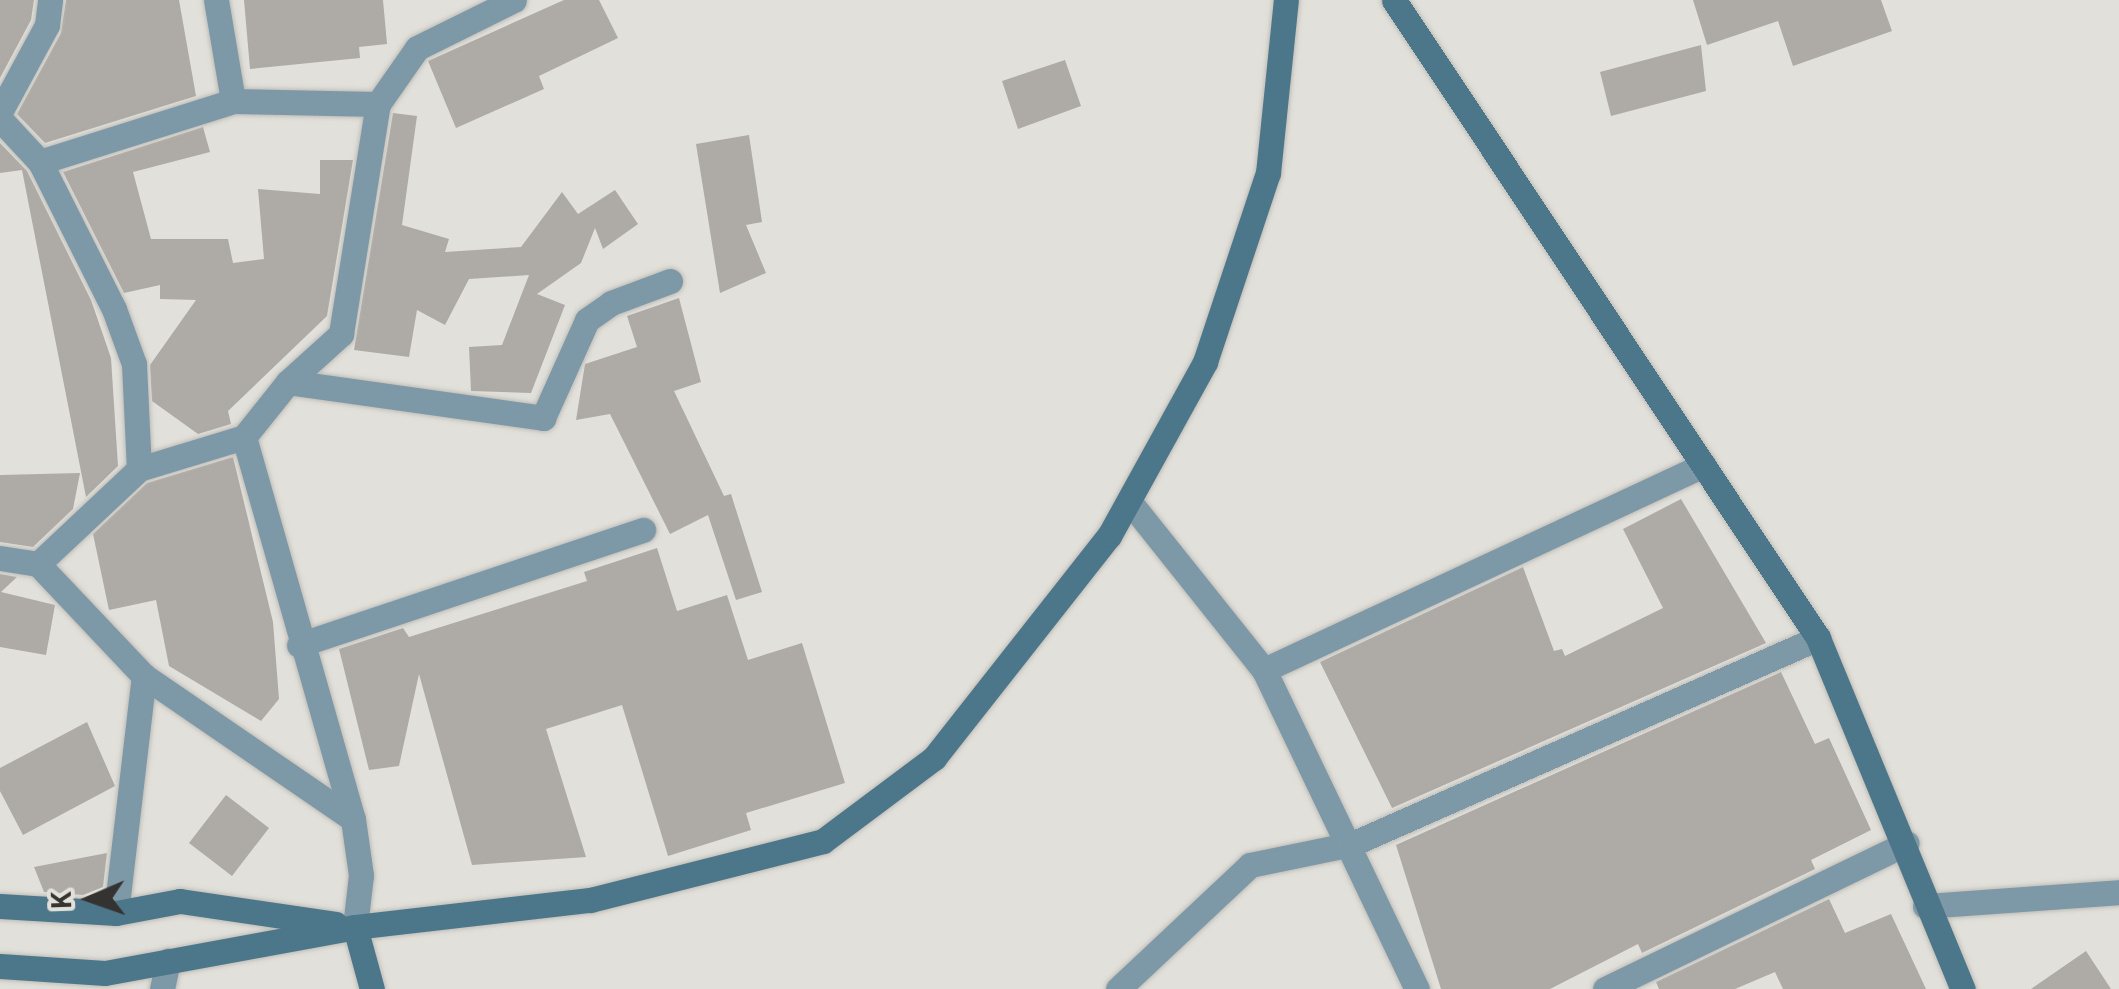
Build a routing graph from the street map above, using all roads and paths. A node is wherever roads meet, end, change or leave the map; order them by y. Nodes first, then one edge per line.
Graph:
1 (50, 0) edge
2 (216, 0) edge
3 (514, 0) edge
4 (1286, 0) edge
5 (1394, 0) edge
6 (233, 102) junction
7 (378, 104) junction
8 (0, 116) edge
9 (40, 162) junction
10 (670, 281) dead end
11 (288, 382) junction
12 (244, 438) junction
13 (1704, 465) junction
14 (139, 468) junction
15 (1128, 501) junction
16 (643, 530) dead end
17 (0, 558) edge
18 (38, 564) junction
19 (1818, 638) junction
20 (299, 645) junction
21 (1264, 670) junction
22 (144, 676) junction
23 (353, 820) junction
24 (1907, 843) junction
25 (1352, 844) junction
26 (2119, 892) edge
27 (0, 906) edge
28 (1925, 906) junction
29 (116, 913) junction
30 (354, 928) junction
31 (168, 961) junction
32 (0, 966) edge
33 (162, 989) edge
34 (372, 989) edge
35 (1118, 989) edge
36 (1417, 989) edge
37 (1605, 989) edge
38 (1962, 989) edge

1 - 8 street
2 - 6 street
3 - 7 street
4 - 15 street
5 - 13 street
6 - 7 street
6 - 9 street
7 - 11 street
8 - 9 street
9 - 14 street
10 - 11 street
11 - 12 street
12 - 14 street
12 - 20 street
13 - 19 street
13 - 21 street
14 - 18 street
15 - 21 street
15 - 30 street
16 - 20 street
17 - 18 street
18 - 22 street
19 - 24 street
19 - 25 street
20 - 23 street
21 - 25 street
22 - 23 street
22 - 29 street
23 - 30 street
24 - 28 street
24 - 37 street
25 - 35 street
25 - 36 street
26 - 28 street
27 - 29 street
28 - 38 street
29 - 30 street
30 - 31 street
30 - 34 street
31 - 32 street
31 - 33 street

